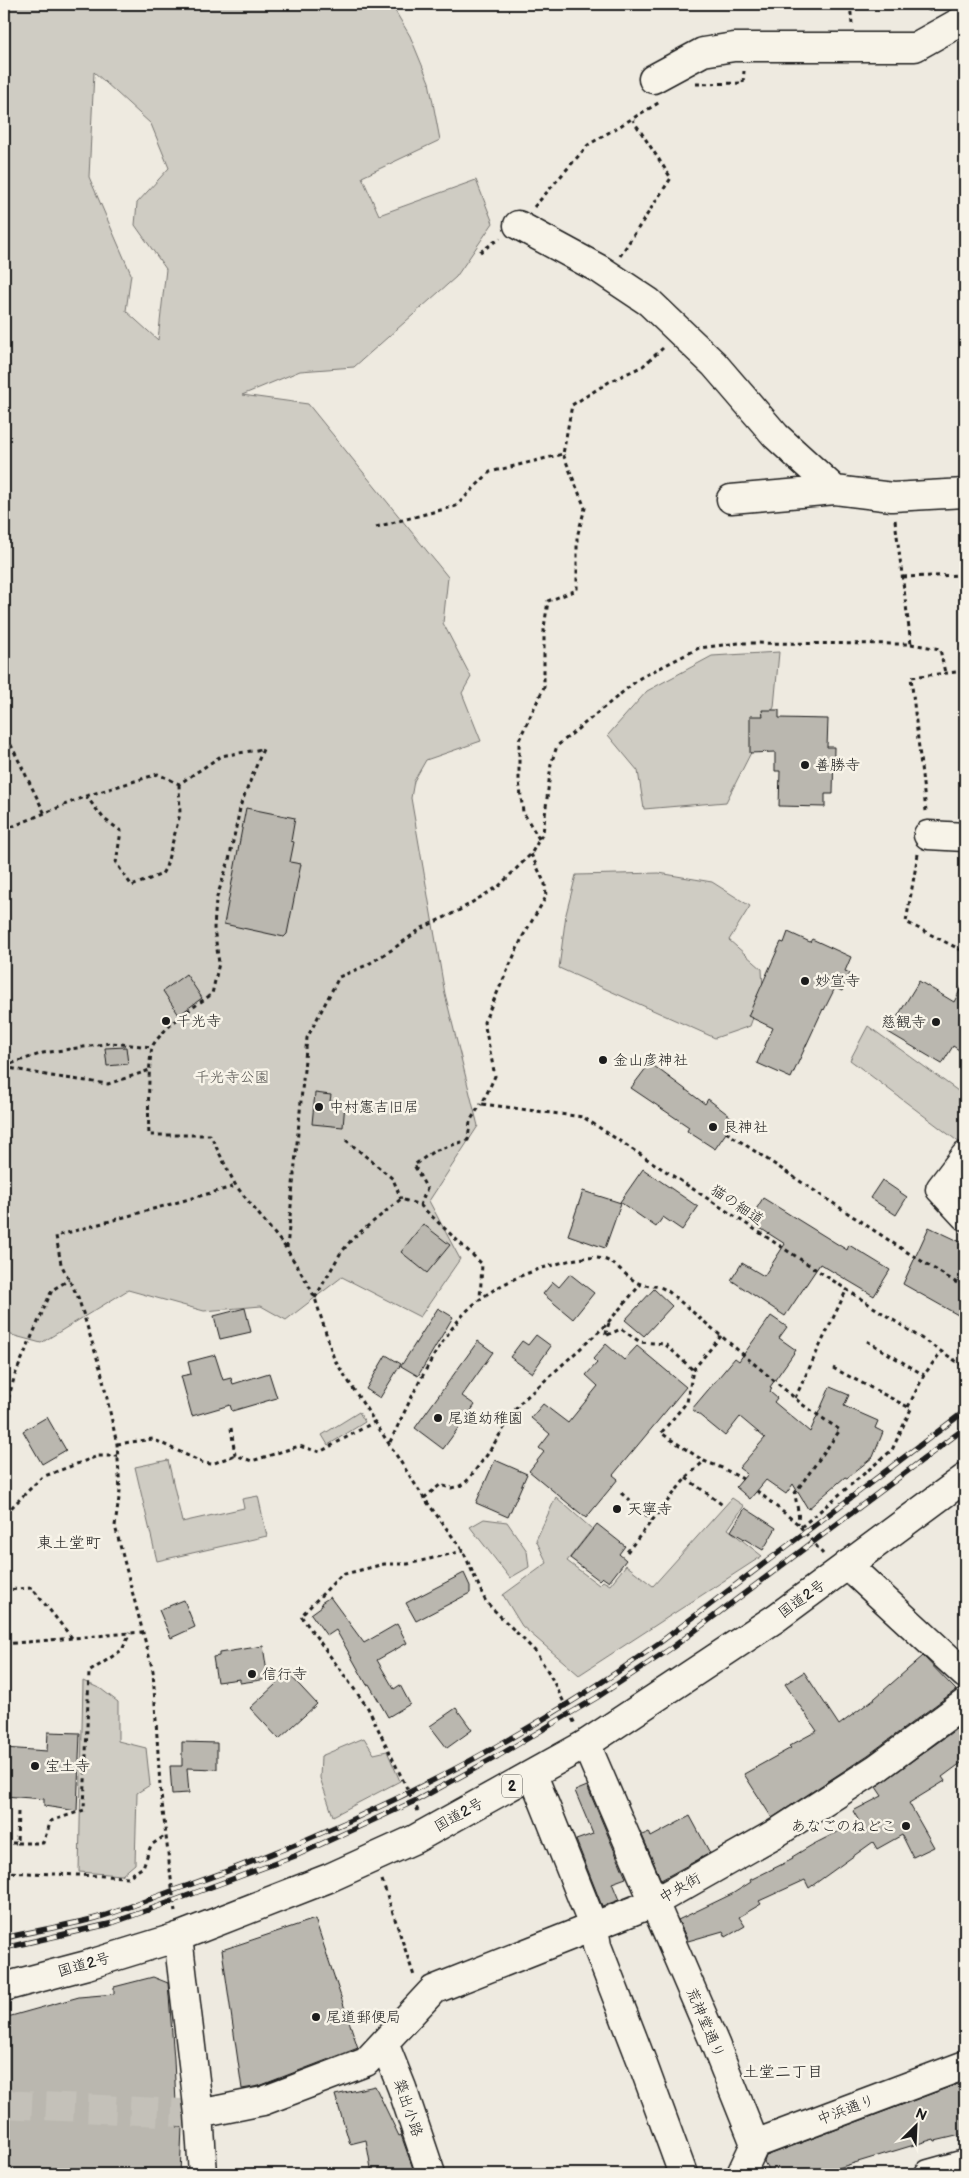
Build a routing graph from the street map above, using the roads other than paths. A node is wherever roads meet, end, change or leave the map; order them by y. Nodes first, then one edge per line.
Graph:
1 (965, 18) edge
2 (654, 79) road end
3 (518, 225) road end
4 (835, 490) junction
5 (965, 493) edge
6 (731, 499) dead end
7 (928, 835) road end
8 (965, 837) edge
9 (965, 1156) edge
10 (965, 1216) edge
11 (965, 1478) edge
12 (847, 1565) junction
13 (965, 1674) edge
14 (965, 1703) edge
15 (579, 1730) junction
16 (533, 1775) junction
17 (653, 1903) junction
18 (594, 1928) junction
19 (178, 1937) junction
20 (4, 1987) edge
21 (384, 2043) junction
22 (965, 2065) edge
23 (199, 2114) junction
24 (755, 2144) junction
25 (965, 2164) edge
26 (203, 2174) edge
27 (431, 2174) edge
28 (682, 2174) edge
29 (741, 2174) edge
30 (928, 2174) edge

1 - 2 main road
3 - 4 main road
4 - 5 main road
4 - 6 main road
7 - 8 main road
9 - 10 main road
11 - 12 main road, 国道2号 / 2
12 - 13 main road
12 - 15 main road, 国道2号 / 2
14 - 17 main road, 中央街
15 - 16 main road, 国道2号 / 2
15 - 17 main road, 荒神堂通り
16 - 18 main road
16 - 19 main road, 国道2号 / 2
17 - 18 main road, 中央街
17 - 24 main road, 荒神堂通り
18 - 21 main road, 中央街
18 - 28 main road
19 - 20 main road, 国道2号 / 2
19 - 23 main road
21 - 23 main road, 中央街
21 - 27 main road, 築出小路
22 - 24 main road, 中浜通り
23 - 26 main road
24 - 29 main road
25 - 30 main road

